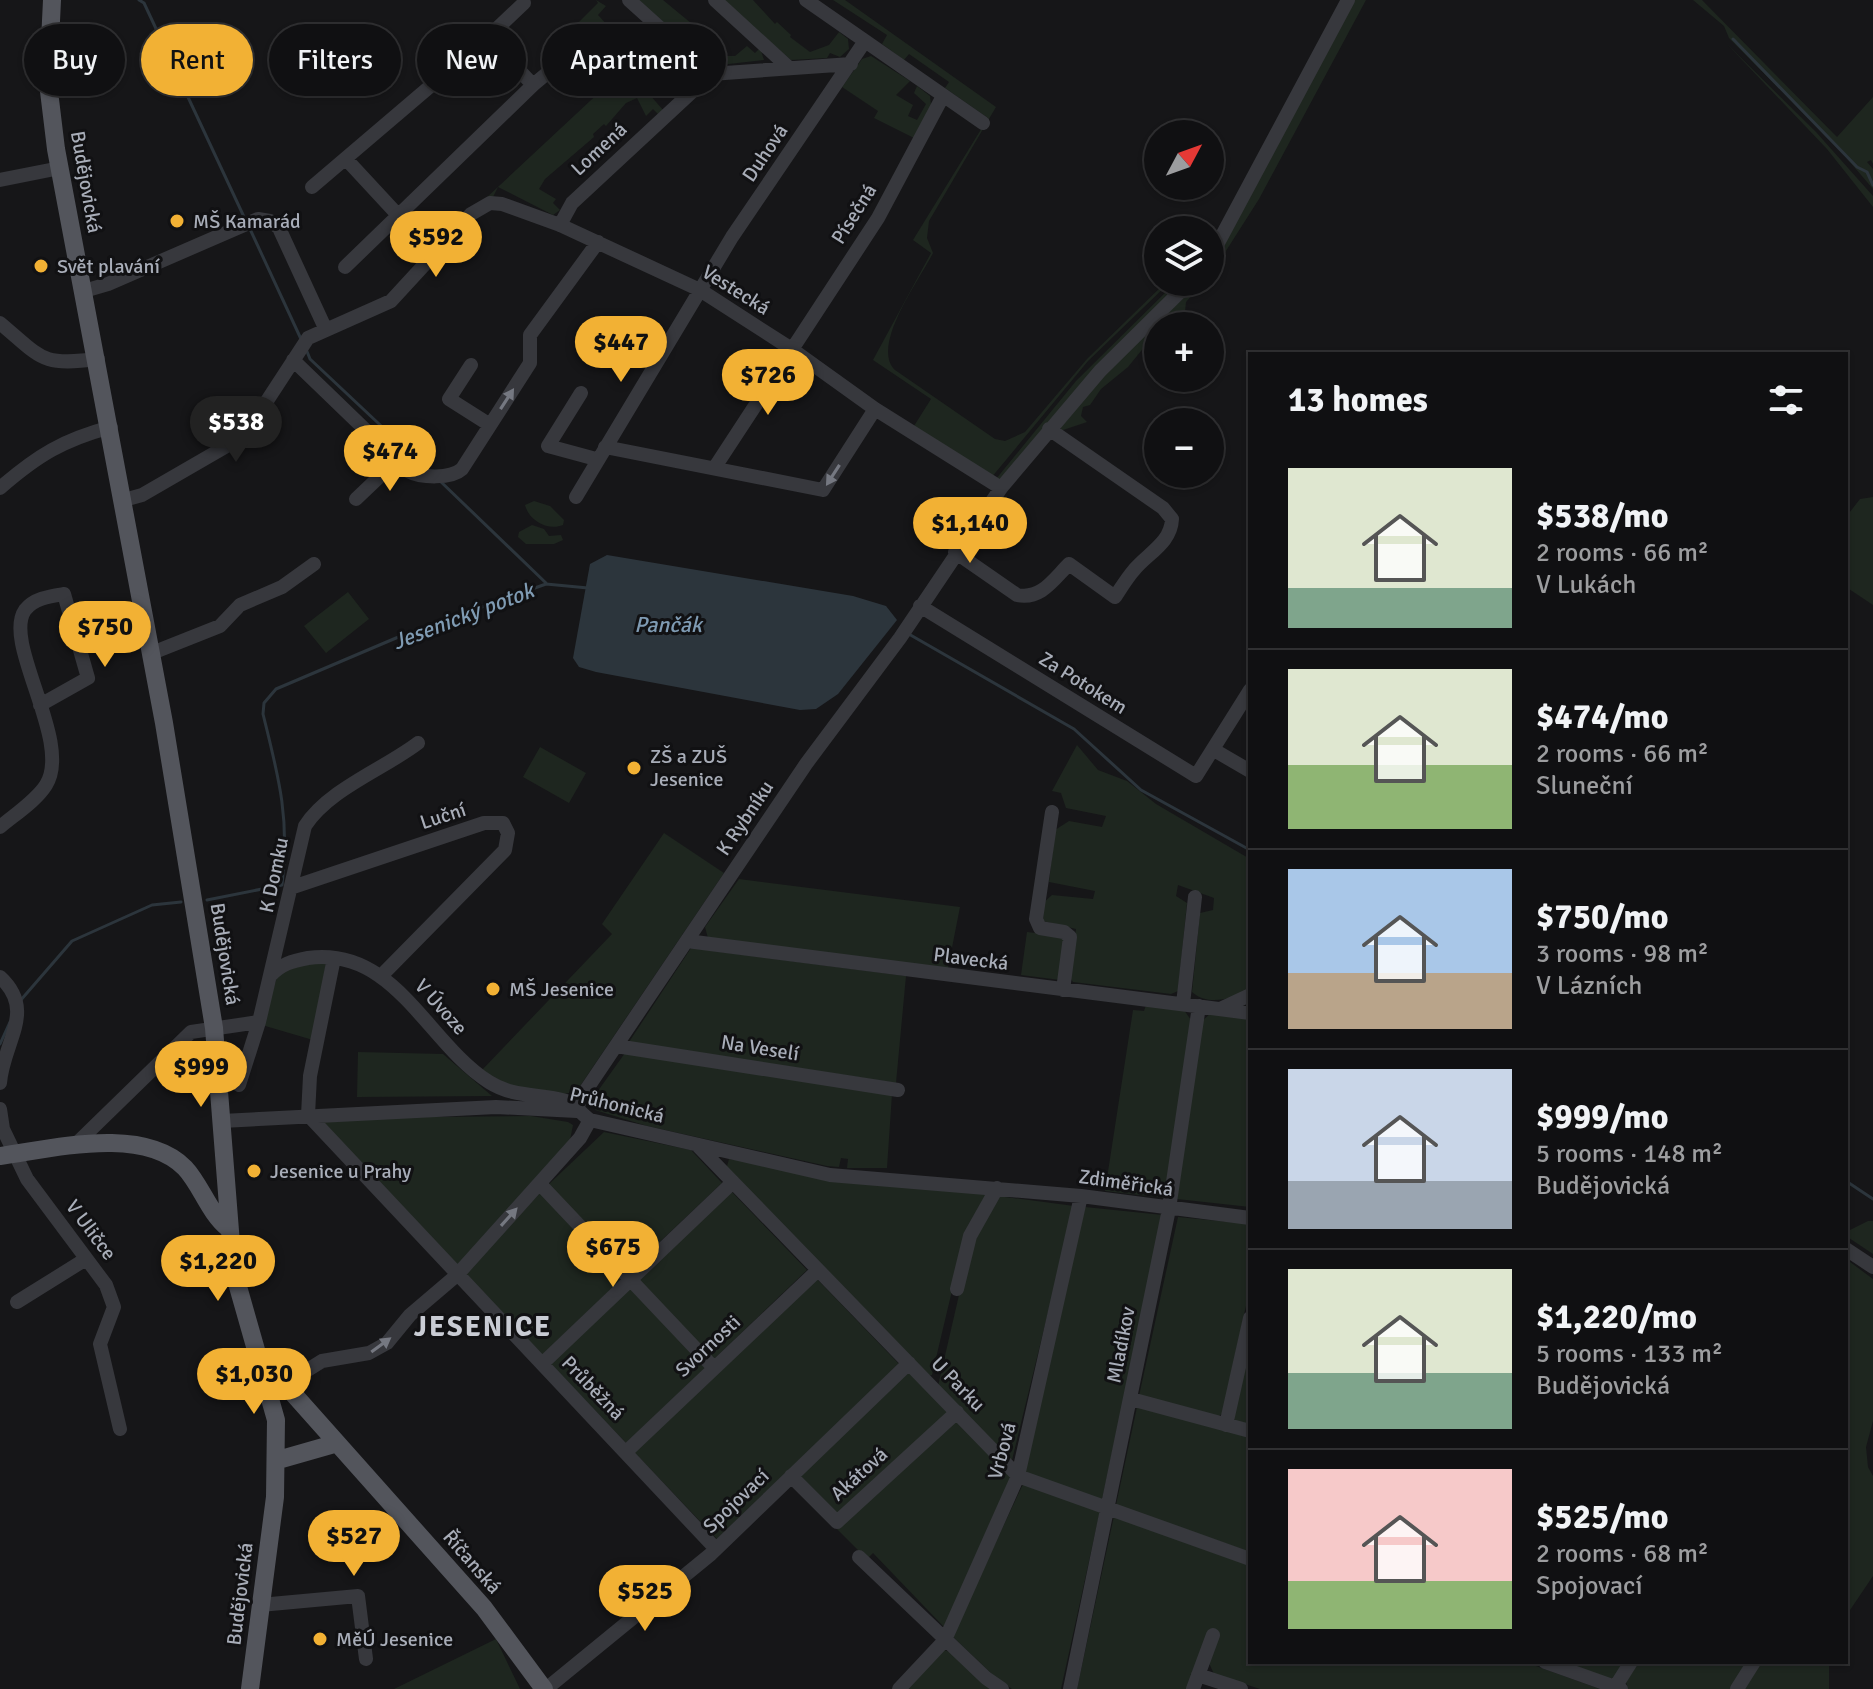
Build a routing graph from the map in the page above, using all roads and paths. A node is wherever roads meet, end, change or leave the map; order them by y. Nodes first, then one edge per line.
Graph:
1 (52, 0) edge
2 (629, 0) edge
3 (715, 0) edge
4 (806, 0) edge
5 (1348, 0) edge
6 (524, 3) dead end
7 (502, 24) edge
8 (656, 24) edge
9 (865, 41) junction
10 (851, 64) junction
11 (787, 66) junction
12 (726, 72) edge
13 (542, 77) edge
14 (526, 78) edge
15 (533, 85) junction
16 (419, 96) edge
17 (687, 96) edge
18 (943, 96) junction
19 (983, 123) dead end
20 (346, 159) junction
21 (60, 168) junction
22 (0, 180) edge
23 (312, 187) dead end
24 (398, 216) junction
25 (560, 225) junction
26 (1224, 232) edge
27 (598, 242) junction
28 (434, 254) junction
29 (345, 267) dead end
30 (700, 290) junction
31 (84, 291) junction
32 (1176, 296) edge
33 (0, 323) edge
34 (326, 330) junction
35 (790, 348) junction
36 (300, 349) junction
37 (98, 359) junction
38 (471, 365) dead end
39 (581, 393) dead end
40 (875, 409) junction
41 (490, 425) junction
42 (111, 427) junction
43 (1049, 429) junction
44 (600, 453) junction
45 (397, 460) junction
46 (715, 467) junction
47 (0, 488) edge
48 (1001, 488) junction
49 (576, 497) dead end
50 (356, 499) dead end
51 (124, 500) junction
52 (955, 552) junction
53 (314, 564) dead end
54 (920, 606) junction
55 (152, 653) junction
56 (1248, 693) edge
57 (40, 705) junction
58 (418, 743) dead end
59 (1214, 750) junction
60 (1248, 770) edge
61 (1052, 812) dead end
62 (0, 827) edge
63 (293, 887) junction
64 (1195, 897) dead end
65 (687, 941) junction
66 (334, 958) junction
67 (270, 976) junction
68 (381, 976) junction
69 (0, 977) edge
70 (1063, 990) junction
71 (1248, 996) edge
72 (1183, 1004) junction
73 (1199, 1006) junction
74 (1219, 1009) junction
75 (1248, 1013) edge
76 (259, 1022) junction
77 (214, 1028) junction
78 (616, 1046) junction
79 (0, 1083) edge
80 (239, 1085) dead end
81 (898, 1090) dead end
82 (0, 1109) edge
83 (308, 1115) junction
84 (584, 1115) junction
85 (222, 1121) junction
86 (2, 1131) edge
87 (75, 1145) junction
88 (697, 1145) junction
89 (8, 1155) edge
90 (732, 1183) junction
91 (540, 1184) junction
92 (997, 1188) junction
93 (1081, 1196) junction
94 (1169, 1209) junction
95 (1248, 1218) edge
96 (228, 1228) junction
97 (1848, 1250) edge
98 (86, 1259) junction
99 (1873, 1267) edge
100 (818, 1270) junction
101 (457, 1275) junction
102 (630, 1279) junction
103 (957, 1289) dead end
104 (17, 1302) dead end
105 (1248, 1327) edge
106 (909, 1363) junction
107 (542, 1364) junction
108 (262, 1366) junction
109 (714, 1368) junction
110 (285, 1384) junction
111 (1131, 1399) junction
112 (957, 1412) junction
113 (1226, 1425) junction
114 (120, 1429) dead end
115 (1248, 1430) edge
116 (334, 1444) junction
117 (626, 1452) junction
118 (278, 1460) junction
119 (791, 1476) junction
120 (1018, 1476) junction
121 (1106, 1507) junction
122 (716, 1549) junction
123 (859, 1557) dead end
124 (1248, 1558) edge
125 (260, 1605) junction
126 (1213, 1635) dead end
127 (945, 1640) junction
128 (366, 1659) dead end
129 (1553, 1664) edge
130 (1630, 1664) edge
131 (1753, 1664) edge
132 (1196, 1682) edge
133 (1617, 1688) edge
134 (250, 1689) edge
135 (545, 1689) edge
136 (899, 1689) edge
137 (1002, 1689) edge
138 (1070, 1689) edge
139 (1241, 1689) edge
140 (1737, 1689) edge

1 - 21 main road, Budějovická
2 - 8 street
3 - 11 street
4 - 9 street
5 - 26 street
6 - 7 street
9 - 10 street, Duhová
9 - 18 street
10 - 11 street
10 - 30 street, Duhová
11 - 12 street
13 - 15 street
14 - 15 street
15 - 24 street
16 - 20 street
17 - 25 street, Lomená
18 - 19 street
18 - 35 street, Písečná
20 - 23 street
20 - 24 street
21 - 22 street
21 - 31 main road, Budějovická
24 - 28 street
24 - 29 street
25 - 27 street, Vestecká
25 - 28 street, Vestecká
27 - 30 street, Vestecká
41 -> 27 street
28 - 34 street
30 - 35 street, Vestecká
30 - 44 street, Duhová
31 - 34 street
31 - 37 main road, Budějovická
32 - 43 street, K Rybníku
33 - 37 street
34 - 36 street
35 - 40 street, Vestecká
35 - 46 street, Písečná
36 - 45 street
36 - 51 street
37 - 42 main road, Budějovická
38 - 41 street
39 - 44 street
40 -> 46 street
40 - 48 street, Vestecká
41 - 45 street
42 - 47 street
42 - 51 main road, Budějovická
43 - 48 street, K Rybníku
43 - 52 street
44 - 46 street
44 - 49 street, Duhová
45 - 50 street
48 - 52 street, K Rybníku
51 - 55 main road, Budějovická
52 - 54 street, K Rybníku
53 - 55 street
54 - 59 street, Za Potokem
54 - 65 street, K Rybníku
55 - 77 main road, Budějovická
56 - 59 street, Za Potokem
57 - 57 street
57 - 62 street
58 - 63 street, K Domku
59 - 60 street
61 - 70 street
63 - 67 street, K Domku
63 - 68 street, Luční
64 - 72 street
65 - 70 street, Plavecká
65 - 78 street, K Rybníku
66 - 67 street, V Úvoze
66 - 68 street, V Úvoze
66 - 83 street
67 - 76 street, K Domku
68 - 84 street, V Úvoze
69 - 79 street
70 - 72 street, Plavecká
71 - 74 street
72 - 73 street, Plavecká
73 - 74 street, Plavecká
73 - 94 street, Mladíkov
74 - 75 street, Plavecká
76 - 77 street
76 - 80 street, K Domku
77 - 85 main road, Budějovická
77 - 87 street
78 - 81 street, Na Veselí
78 - 84 street, K Rybníku
82 - 86 street, V Uličce
83 - 84 street, Průhonická
83 - 85 street, Průhonická
83 - 101 street, Průběžná
84 - 88 street, Průhonická
84 - 91 street, K Rybníku
85 - 96 main road, Budějovická
86 - 89 street, V Uličce
87 - 89 main road
87 - 96 main road
88 - 90 street, U Parku
88 - 92 street, Průhonická
89 - 98 street, V Uličce
90 - 100 street, U Parku
90 - 102 street
101 -> 91 street, K Rybníku
91 - 102 street
92 - 93 street, Zdiměřická
92 - 103 street
93 - 94 street, Zdiměřická
93 - 120 street, Vrbová
94 - 95 street, Zdiměřická
94 - 111 street, Mladíkov
96 - 108 main road, Budějovická
97 - 99 street
98 - 104 street
98 - 114 street, V Uličce
100 - 106 street, U Parku
100 - 109 street, Svornosti
101 - 107 street, Průběžná
110 -> 101 street, K Rybníku
102 - 107 street
102 - 109 street
105 - 113 street
106 - 112 street, U Parku
106 - 119 street, Spojovací
107 - 117 street, Průběžná
108 - 110 main road, Říčanská
108 - 118 main road, Budějovická
109 - 117 street, Svornosti
110 - 116 main road, Říčanská
111 - 113 street
111 - 121 street, Mladíkov
112 - 119 street, Akátová
112 - 120 street, U Parku
113 - 115 street
116 - 118 main road
116 - 135 main road, Říčanská
117 - 122 street, Průběžná
118 - 125 main road, Budějovická
119 - 122 street, Spojovací
120 - 121 street, U Parku
120 - 127 street, Vrbová
121 - 124 street, U Parku
121 - 138 street, Mladíkov
122 - 135 street, Spojovací
123 - 127 street
125 - 128 street
125 - 134 main road, Budějovická
126 - 132 street
127 - 136 street, Vrbová
127 - 137 street
129 - 133 street
130 - 133 street
131 - 140 street
132 - 139 street

